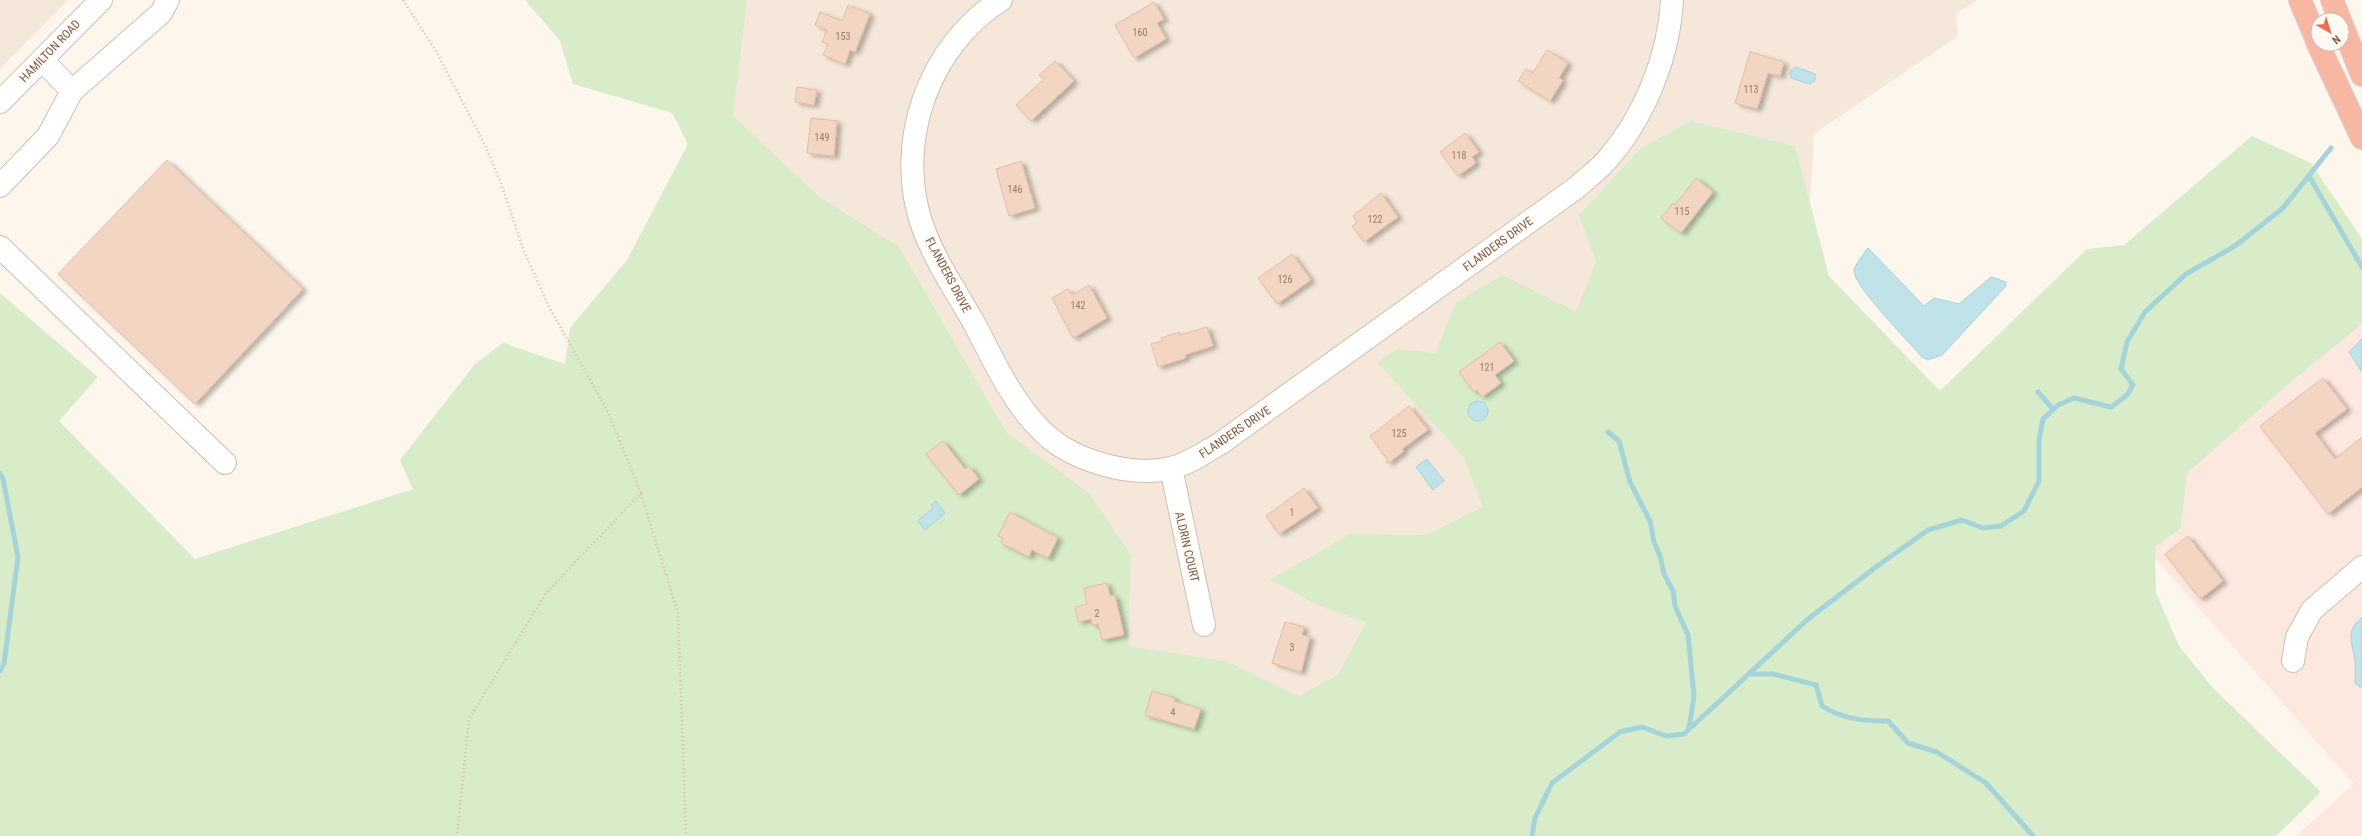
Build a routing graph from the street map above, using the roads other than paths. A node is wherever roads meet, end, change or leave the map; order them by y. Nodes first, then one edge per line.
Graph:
1 (101, 0) edge
2 (168, 0) edge
3 (1001, 0) edge
4 (1672, 0) edge
5 (2300, 0) edge
6 (2332, 0) edge
7 (2337, 12) edge
8 (2310, 24) edge
9 (2350, 45) edge
10 (2322, 52) edge
11 (42, 60) junction
12 (2362, 75) edge
13 (72, 91) junction
14 (0, 102) edge
15 (2362, 138) edge
16 (0, 186) edge
17 (0, 247) edge
18 (225, 463) dead end
19 (1171, 468) junction
20 (2362, 567) edge
21 (1204, 625) dead end
22 (2293, 662) dead end

1 - 11 street, HAMILTON ROAD
2 - 13 street
3 - 19 street, FLANDERS DRIVE
4 - 19 street, FLANDERS DRIVE
5 - 8 highway
6 - 7 highway
9 - 12 highway
10 - 15 highway
11 - 13 street
11 - 14 street, HAMILTON ROAD
13 - 16 street
17 - 18 street
19 - 21 street, ALDRIN COURT
20 - 22 street

